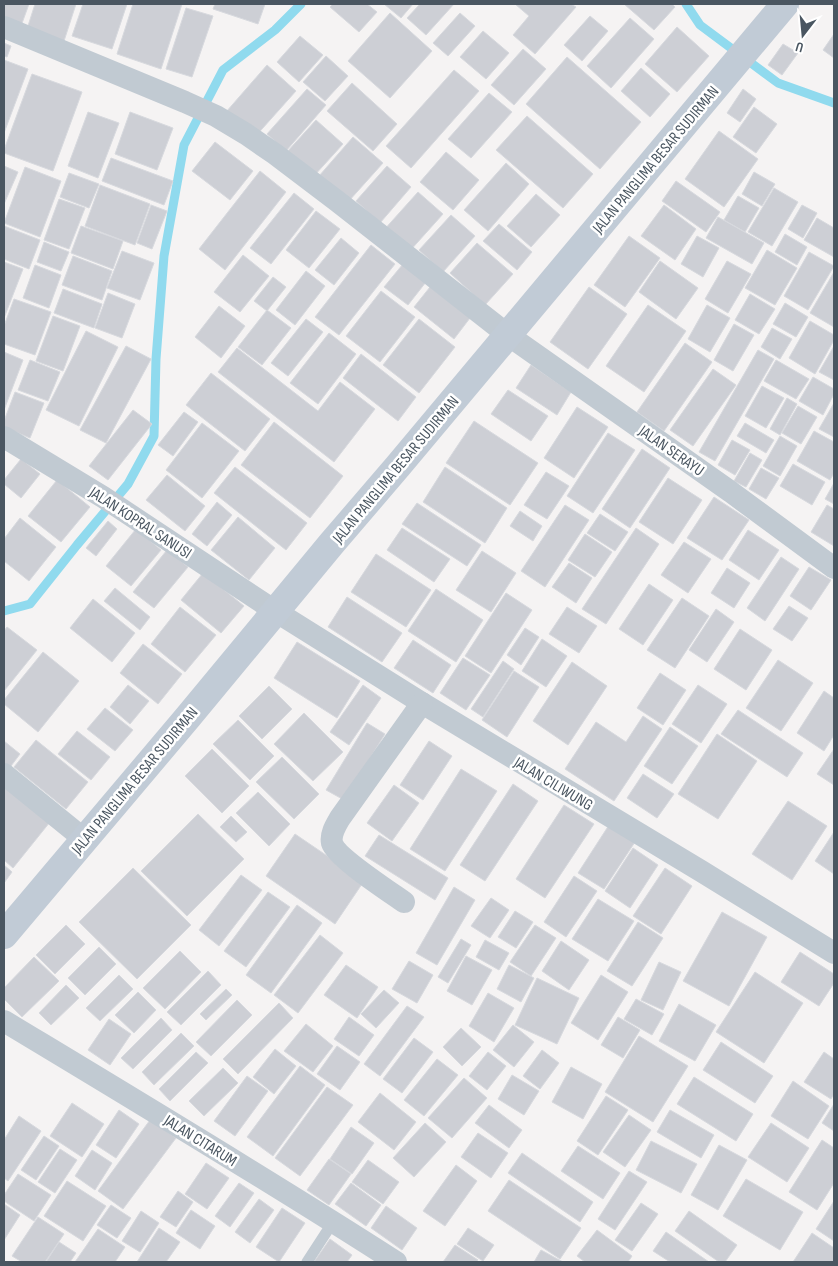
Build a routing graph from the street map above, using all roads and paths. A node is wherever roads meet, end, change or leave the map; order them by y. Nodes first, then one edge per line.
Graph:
1 (785, 4) edge
2 (4, 27) edge
3 (508, 335) junction
4 (4, 437) edge
5 (834, 568) edge
6 (275, 611) junction
7 (422, 703) junction
8 (4, 774) edge
9 (84, 839) junction
10 (404, 902) dead end
11 (4, 934) edge
12 (834, 954) edge
13 (4, 1021) edge
14 (333, 1222) junction
15 (307, 1262) edge
16 (396, 1262) edge

1 - 3 main road, JALAN PANGLIMA BESAR SUDIRMAN
2 - 3 street, JALAN SERAYU
3 - 5 street, JALAN SERAYU
3 - 6 main road, JALAN PANGLIMA BESAR SUDIRMAN
4 - 6 street, JALAN KOPRAL SANUSI
6 - 7 street, JALAN CILIWUNG
6 - 9 main road, JALAN PANGLIMA BESAR SUDIRMAN
7 - 10 street
7 - 12 street, JALAN CILIWUNG
8 - 9 street
9 - 11 main road, JALAN PANGLIMA BESAR SUDIRMAN
13 - 14 street, JALAN CITARUM
14 - 15 lane
14 - 16 street, JALAN CITARUM

